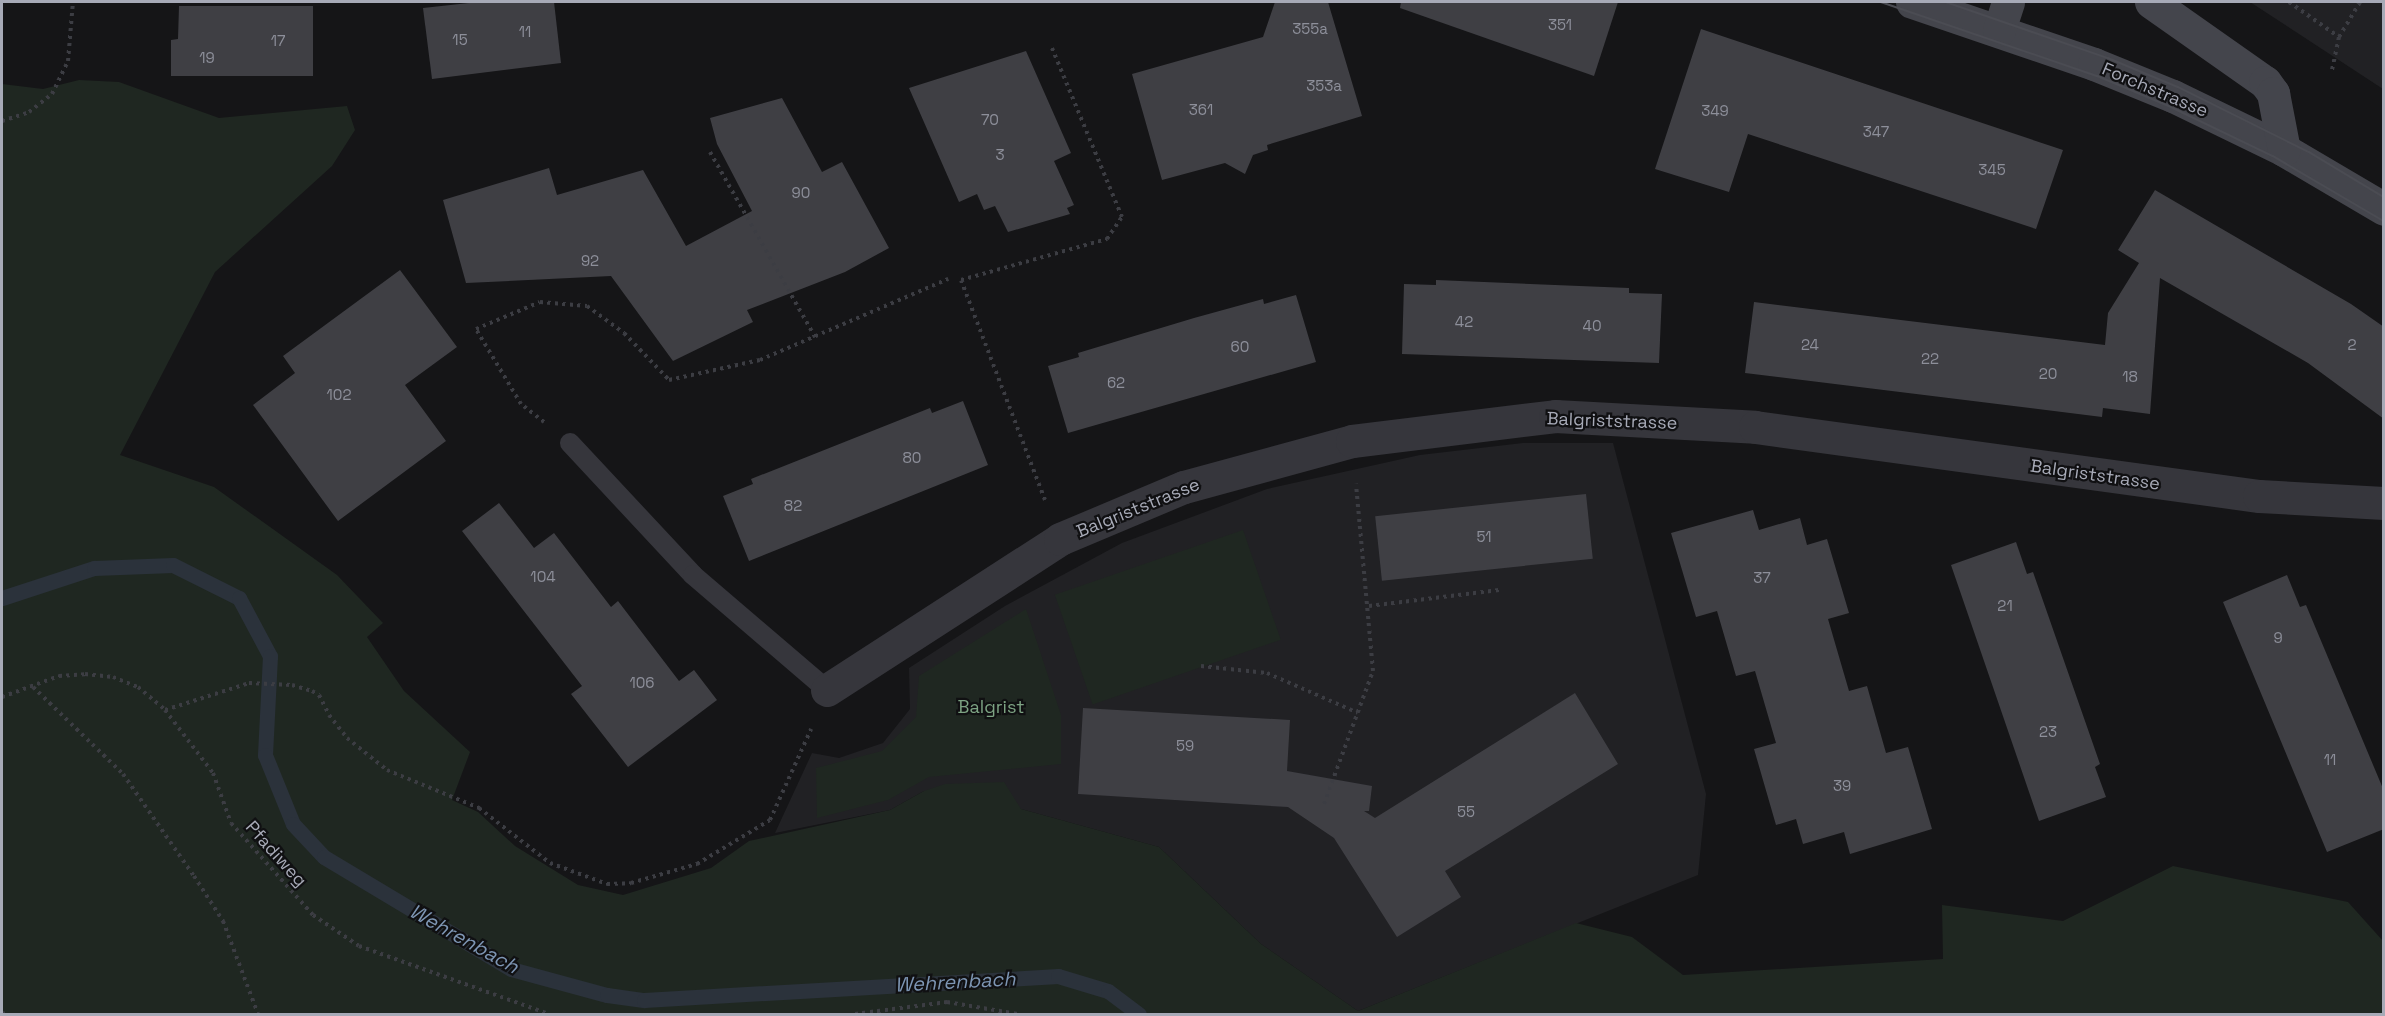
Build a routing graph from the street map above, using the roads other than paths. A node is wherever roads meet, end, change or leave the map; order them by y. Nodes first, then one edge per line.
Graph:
1 (2151, 2) edge
2 (1932, 5) edge
3 (2003, 16) edge
4 (2284, 150) junction
5 (2384, 209) edge
6 (570, 443) dead end
7 (2384, 503) edge
8 (827, 690) joint

1 - 4 main road
2 - 3 main road, Forchstrasse
3 - 4 main road, Forchstrasse
4 - 5 main road, Forchstrasse
6 - 8 lane
7 - 8 street, Balgriststrasse

